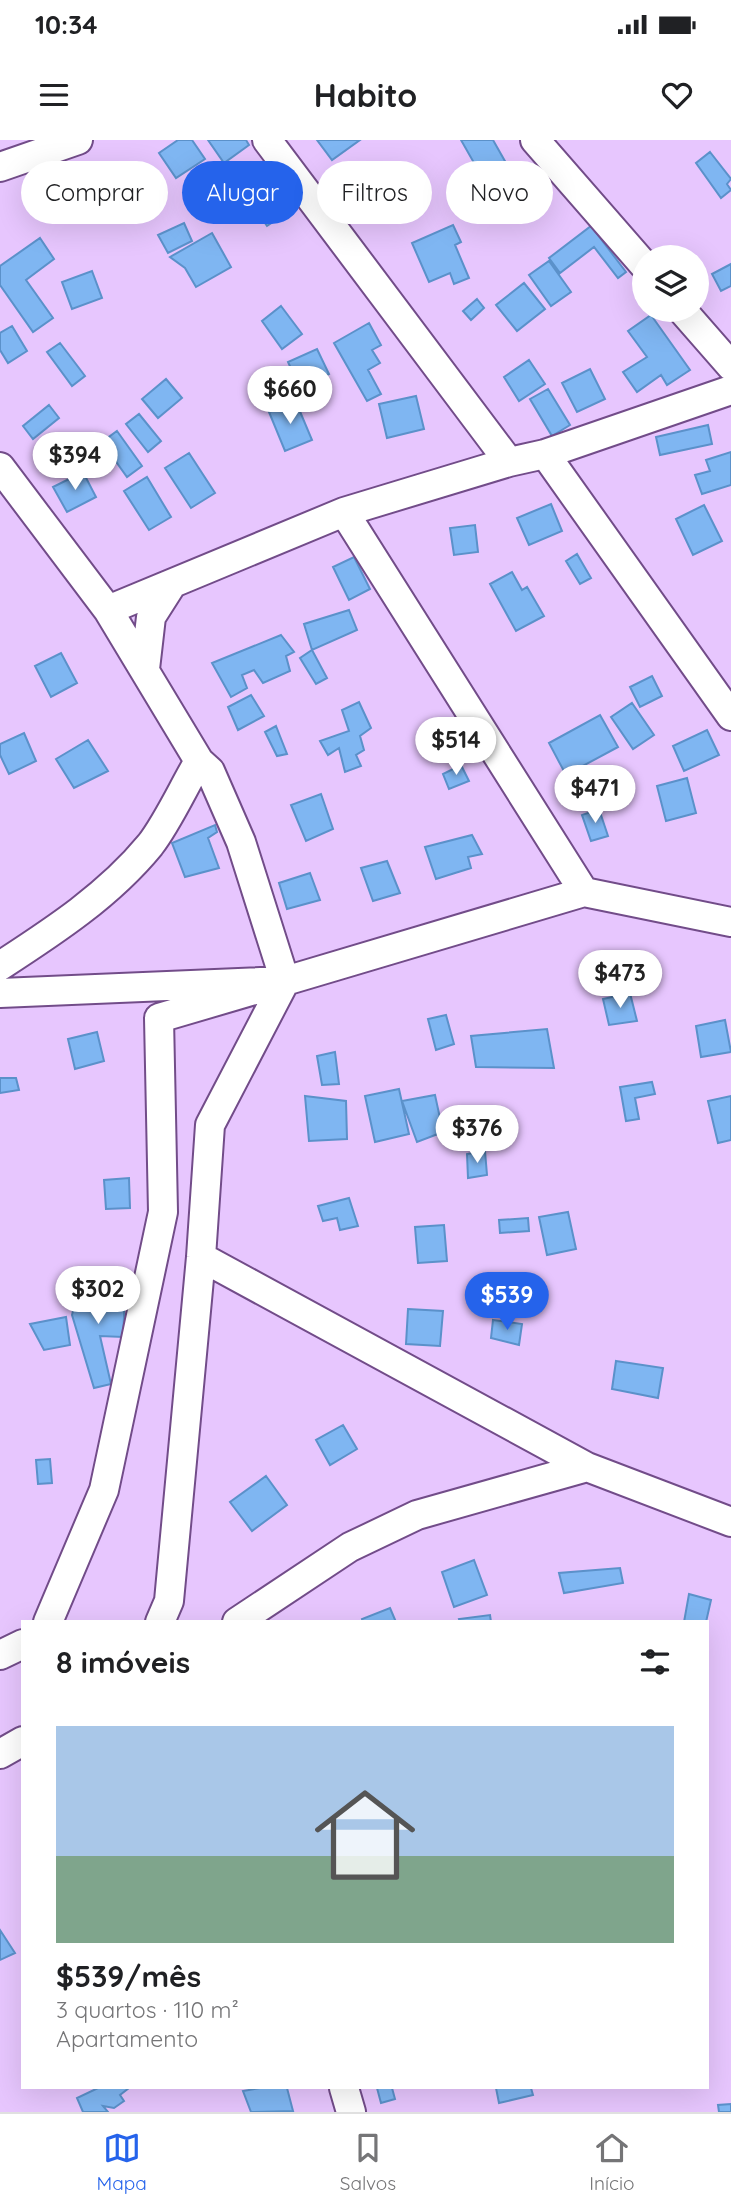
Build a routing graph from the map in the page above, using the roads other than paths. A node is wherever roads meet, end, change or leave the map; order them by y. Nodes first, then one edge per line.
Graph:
1 (78, 140) edge
2 (267, 140) edge
3 (535, 140) edge
4 (4, 160) edge
5 (632, 251) edge
6 (692, 322) edge
7 (731, 366) edge
8 (731, 390) edge
9 (545, 454) junction
10 (509, 462) junction
11 (0, 467) edge
12 (344, 512) junction
13 (172, 584) junction
14 (108, 610) junction
15 (145, 669) junction
16 (731, 716) edge
17 (199, 761) junction
18 (584, 892) junction
19 (731, 922) edge
20 (0, 966) edge
21 (285, 981) junction
22 (0, 993) edge
23 (201, 1257) junction
24 (587, 1467) junction
25 (731, 1522) edge
26 (49, 1620) edge
27 (161, 1620) edge
28 (240, 1620) edge
29 (21, 1645) edge
30 (0, 1655) edge
31 (21, 1742) edge
32 (0, 1754) edge
33 (344, 2089) edge
34 (351, 2112) edge

1 - 4 street
2 - 10 street
3 - 5 street
6 - 7 street
8 - 9 street
9 - 10 street
9 - 16 street
10 - 12 street
11 - 14 street
12 - 13 street
12 - 18 street
13 - 14 street
13 - 15 street
14 - 15 street
15 - 17 street
17 - 20 street
17 - 21 street
18 - 19 street
18 - 21 street
21 - 22 street
21 - 23 street
21 - 26 street
23 - 24 street
23 - 27 street
24 - 25 street
24 - 28 street
29 - 30 street
31 - 32 street
33 - 34 street

